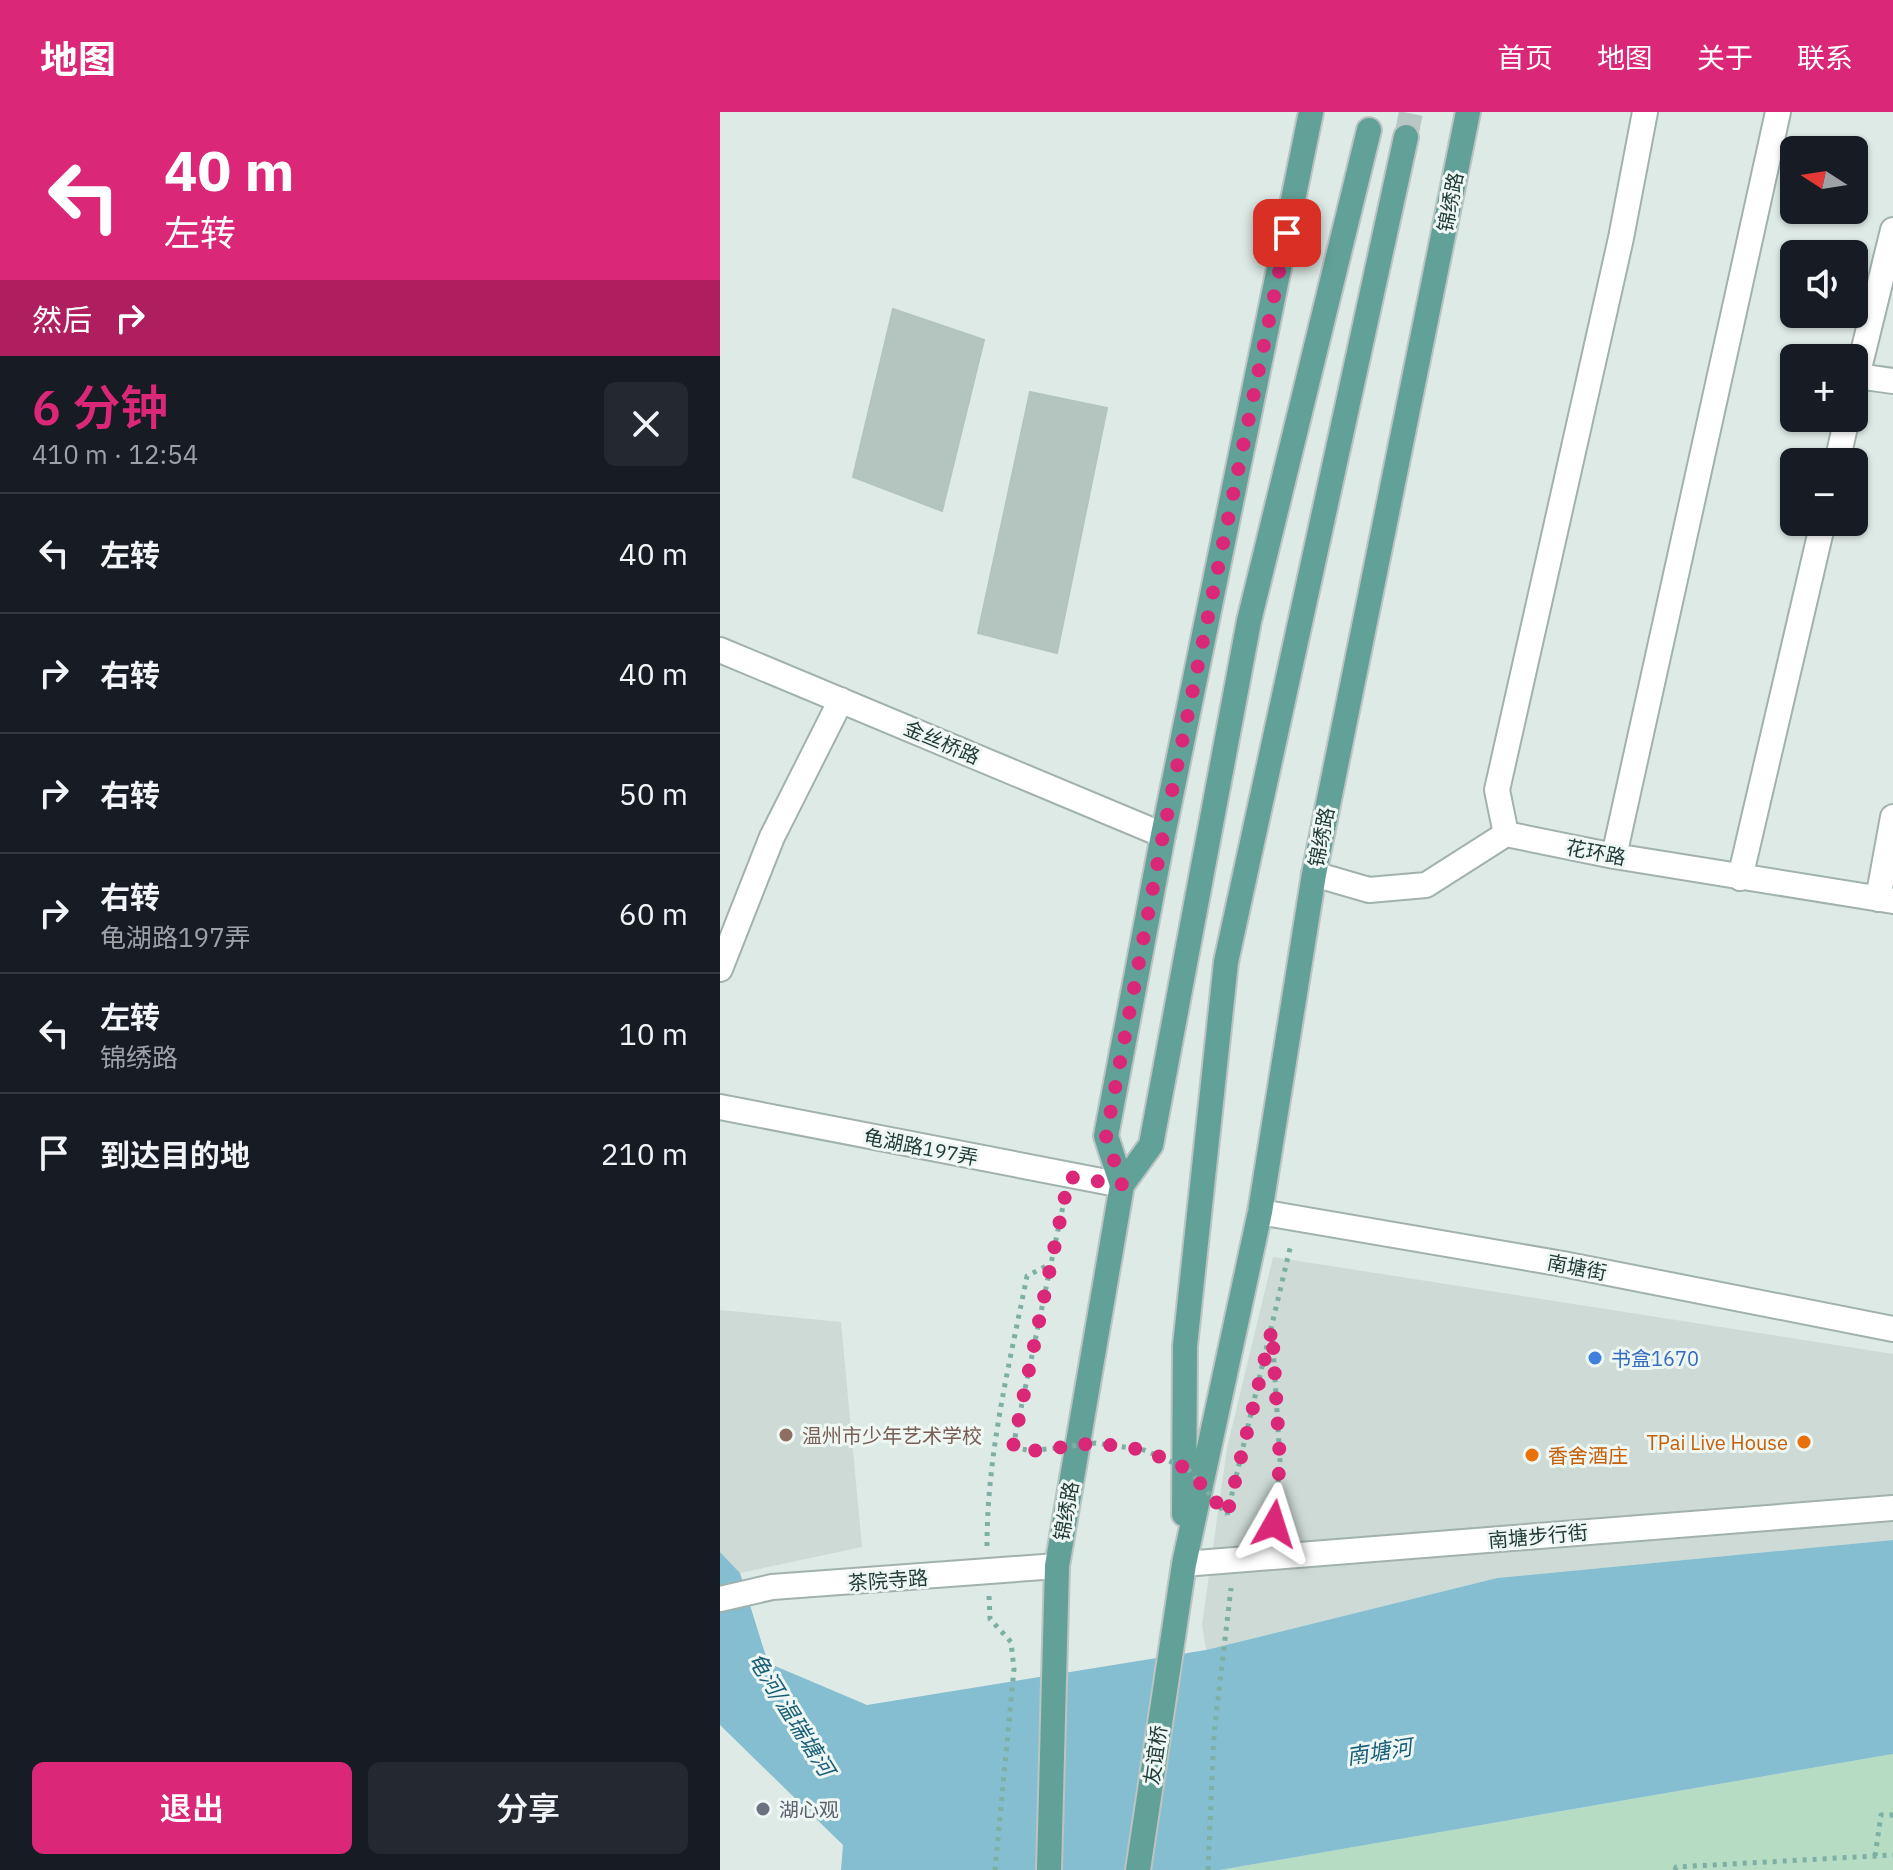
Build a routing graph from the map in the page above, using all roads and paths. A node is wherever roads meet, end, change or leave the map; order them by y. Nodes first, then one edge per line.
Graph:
1 (1311, 112) edge
2 (1468, 112) edge
3 (1645, 112) edge
4 (1778, 112) edge
5 (1369, 130) dead end
6 (1406, 137) tunnel mouth
7 (1893, 230) edge
8 (1865, 344) edge
9 (1893, 381) edge
10 (1868, 382) edge
11 (1820, 536) edge
12 (720, 650) edge
13 (841, 700) junction
14 (1893, 817) edge
15 (1506, 834) junction
16 (1163, 835) junction
17 (1614, 856) junction
18 (1314, 874) junction
19 (1740, 878) junction
20 (1886, 900) edge
21 (720, 969) edge
22 (720, 1107) edge
23 (1069, 1177) junction
24 (1122, 1185) junction
25 (1260, 1212) junction
26 (1297, 1217) junction
27 (1050, 1264) junction
28 (1272, 1329) junction
29 (1893, 1329) edge
30 (1893, 1508) edge
31 (1235, 1560) junction
32 (1184, 1564) junction
33 (1057, 1566) junction
34 (987, 1572) junction
35 (720, 1599) edge
36 (1171, 1640) joint
37 (1893, 1815) edge
38 (1893, 1855) edge
39 (1875, 1856) junction
40 (995, 1870) edge
41 (1049, 1870) edge
42 (1138, 1870) edge
43 (1208, 1870) edge
44 (1675, 1870) edge

1 - 16 main road, 锦绣路
2 - 18 main road, 锦绣路
3 - 15 street
4 - 17 street
5 - 24 main road, 锦绣路
6 - 32 main road, 锦绣路
7 - 8 street
9 - 10 street
11 - 19 street
12 - 13 street, 金丝桥路
13 - 16 street, 金丝桥路
13 - 21 street
14 - 20 street
15 - 17 street, 花环路
15 - 18 street
16 - 24 main road, 锦绣路
17 - 19 street, 花环路
18 - 25 main road, 锦绣路
19 - 20 street, 花环路
22 - 23 street, 龟湖路197弄
23 - 24 street, 龟湖路197弄
23 - 27 path
24 - 33 main road, 锦绣路
25 - 26 street, 南塘街
25 - 32 main road, 锦绣路
26 - 28 path
26 - 29 street, 南塘街
27 - 28 path, bridge
27 - 34 path
28 - 31 path
30 - 31 street, 南塘步行街
31 - 32 street, 南塘步行街
31 - 43 path
32 - 36 main road, 锦绣路
33 - 34 street, 茶院寺路
33 - 41 main road, 锦绣路
34 - 35 street, 茶院寺路
34 - 40 path
36 - 42 main road, 友谊桥
37 - 39 path
38 - 39 path
39 - 44 path

